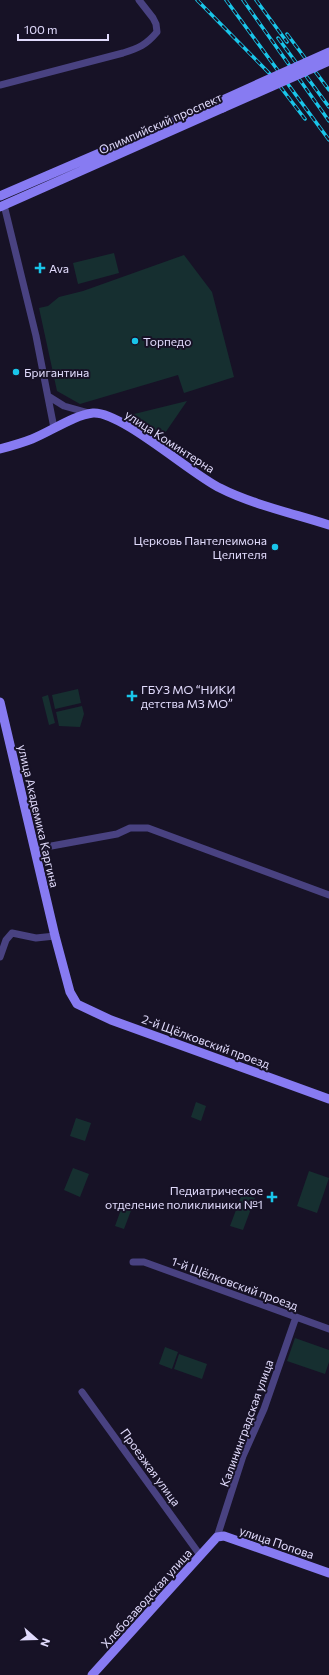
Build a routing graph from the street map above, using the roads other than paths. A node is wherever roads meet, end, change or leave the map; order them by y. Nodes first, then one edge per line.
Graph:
1 (140, 0) edge
2 (329, 52) edge
3 (329, 61) edge
4 (0, 85) edge
5 (220, 105) junction
6 (0, 196) edge
7 (2, 206) edge
8 (48, 396) junction
9 (91, 414) junction
10 (54, 428) junction
11 (0, 449) edge
12 (329, 525) edge
13 (0, 702) edge
14 (35, 849) junction
15 (329, 894) edge
16 (55, 936) junction
17 (0, 957) edge
18 (77, 1004) joint
19 (329, 1099) edge
20 (133, 1262) dead end
21 (296, 1317) junction
22 (329, 1329) edge
23 (82, 1392) dead end
24 (217, 1537) junction
25 (200, 1555) junction
26 (328, 1572) edge
27 (92, 1675) edge

1 - 4 street
2 - 5 street, Олимпийский проспект, bridge
3 - 5 street, Олимпийский проспект, bridge
5 - 6 street, Олимпийский проспект
5 - 7 street, Олимпийский проспект
7 - 8 street
8 - 9 street
8 - 10 street
9 - 10 street, улица Коминтерна
9 - 12 street, улица Коминтерна
10 - 11 street, улица Коминтерна
13 - 14 street, улица Академика Каргина
14 - 15 street
14 - 16 street, улица Академика Каргина
16 - 17 street
16 - 18 street, улица Академика Каргина
18 - 19 street, 2-й Щёлковский проезд
20 - 21 street, 1-й Щёлковский проезд
21 - 22 street, 1-й Щёлковский проезд
21 - 24 street, Калининградская улица
23 - 25 street, Проезжая улица
24 - 25 street, Хлебозаводская улица
24 - 26 street, улица Попова
25 - 27 street, Хлебозаводская улица

